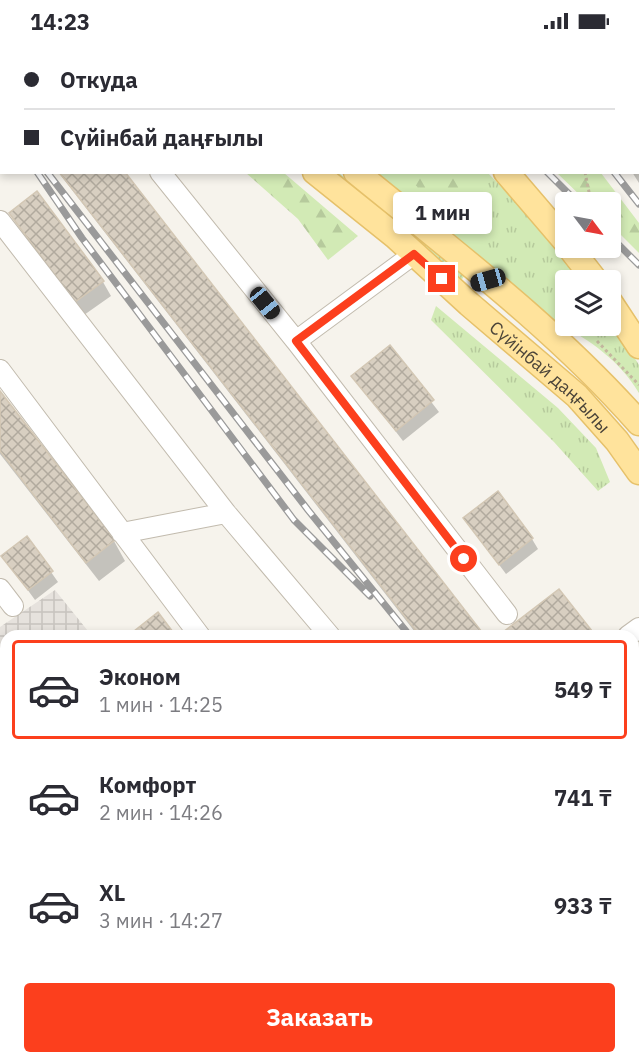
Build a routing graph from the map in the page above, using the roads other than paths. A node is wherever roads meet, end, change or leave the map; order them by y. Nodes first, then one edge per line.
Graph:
1 (162, 174) edge
2 (317, 174) edge
3 (358, 174) edge
4 (508, 174) edge
5 (0, 221) edge
6 (555, 229) edge
7 (414, 254) junction
8 (578, 258) edge
9 (588, 270) edge
10 (488, 280) junction
11 (469, 304) junction
12 (621, 319) edge
13 (296, 341) junction
14 (639, 346) edge
15 (0, 370) edge
16 (639, 423) edge
17 (639, 472) edge
18 (226, 513) junction
19 (122, 533) junction
20 (0, 589) edge
21 (13, 606) dead end
22 (507, 614) dead end
23 (195, 630) edge
24 (325, 630) edge

1 - 13 lane
2 - 7 main road, Сүйінбай даңғылы
3 - 10 main road, Сүйінбай даңғылы
4 - 6 main road
5 - 18 lane
7 - 11 main road, Сүйінбай даңғылы
7 - 13 lane
8 - 9 main road
10 - 11 main road
10 - 16 main road, Сүйінбай даңғылы
11 - 17 main road, Сүйінбай даңғылы
12 - 14 main road
13 - 22 lane
15 - 19 lane
18 - 19 lane
18 - 24 lane
19 - 23 lane
20 - 21 lane

